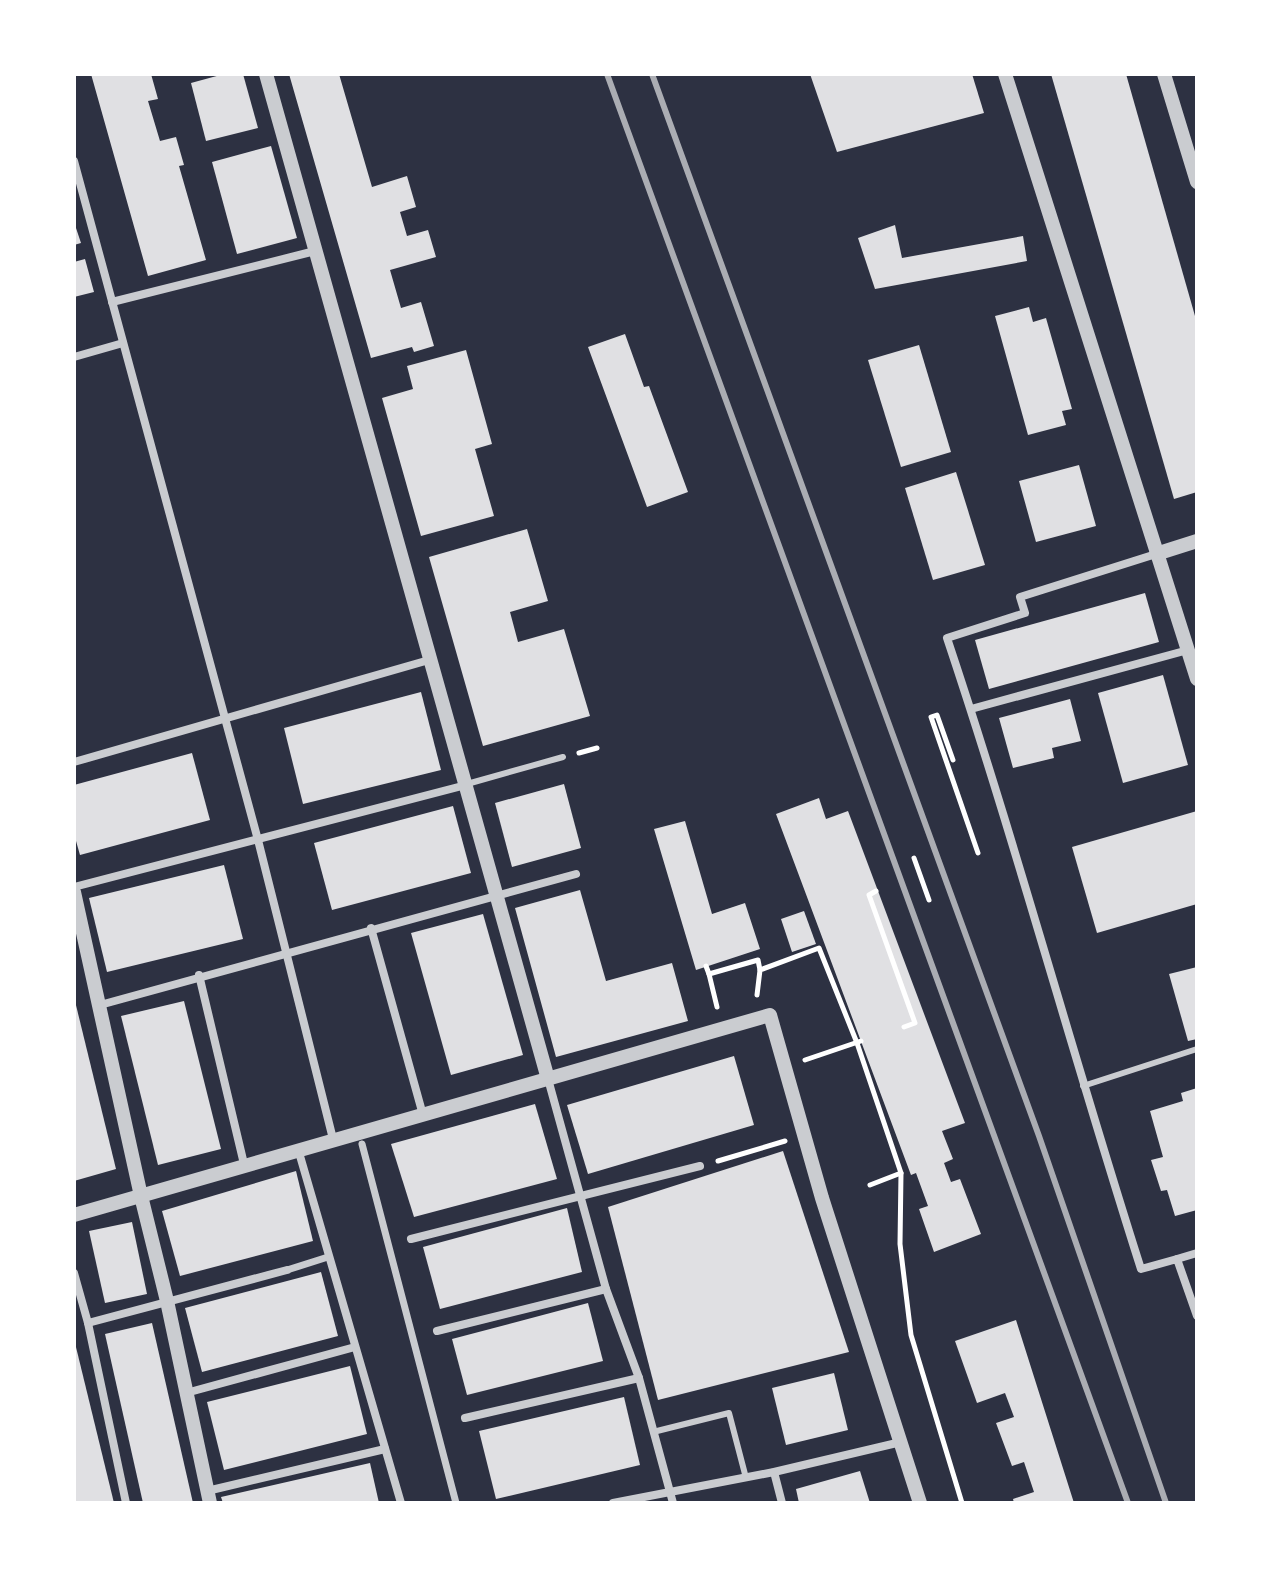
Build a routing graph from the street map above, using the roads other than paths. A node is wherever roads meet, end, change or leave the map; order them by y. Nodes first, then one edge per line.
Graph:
1 (266, 74) edge
2 (1005, 74) edge
3 (1164, 74) edge
4 (74, 161) edge
5 (1196, 177) edge
6 (315, 251) junction
7 (112, 302) junction
8 (123, 343) junction
9 (74, 357) edge
10 (1197, 541) edge
11 (1156, 554) junction
12 (1188, 650) junction
13 (429, 660) junction
14 (1197, 679) edge
15 (971, 709) junction
16 (225, 719) junction
17 (563, 757) dead end
18 (74, 762) edge
19 (467, 784) junction
20 (258, 840) junction
21 (576, 874) dead end
22 (74, 889) edge
23 (498, 895) junction
24 (371, 928) junction
25 (285, 952) junction
26 (199, 975) junction
27 (100, 1005) junction
28 (1197, 1049) edge
29 (548, 1079) junction
30 (1083, 1086) junction
31 (423, 1115) junction
32 (333, 1139) junction
33 (362, 1144) dead end
34 (298, 1149) junction
35 (244, 1164) junction
36 (700, 1166) dead end
37 (141, 1196) junction
38 (580, 1197) junction
39 (74, 1215) edge
40 (411, 1239) dead end
41 (1197, 1253) edge
42 (328, 1257) junction
43 (1177, 1259) junction
44 (287, 1270) joint
45 (74, 1273) edge
46 (606, 1289) junction
47 (167, 1301) junction
48 (1197, 1316) edge
49 (88, 1323) junction
50 (437, 1331) dead end
51 (355, 1347) junction
52 (639, 1378) junction
53 (185, 1393) junction
54 (465, 1418) dead end
55 (653, 1432) junction
56 (901, 1442) junction
57 (385, 1449) junction
58 (774, 1472) junction
59 (746, 1478) junction
60 (669, 1494) junction
61 (209, 1497) edge
62 (126, 1503) edge
63 (401, 1503) edge
64 (456, 1503) edge
65 (613, 1503) edge
66 (673, 1503) edge
67 (782, 1503) edge
68 (920, 1503) edge

1 - 6 street
2 - 11 street
3 - 5 street
4 - 7 street
6 - 7 street
6 - 13 street
7 - 8 street
8 - 9 street
8 - 16 street
10 - 11 street
11 - 12 street
11 - 15 street
12 - 14 street
12 - 15 street
13 - 16 street
13 - 19 street
15 - 30 street
16 - 18 street
16 - 20 street
17 - 19 lane
19 - 20 street
19 - 23 street
20 - 22 street
20 - 25 street
21 - 23 street
22 - 27 street
23 - 24 street
23 - 29 street
24 - 25 street
24 - 31 street
25 - 26 street
25 - 32 street
26 - 27 street
26 - 35 street
27 - 37 street
28 - 30 lane
29 - 31 street
29 - 38 street
29 - 56 street
30 - 43 street
31 - 32 street
32 - 34 street
33 - 64 street
34 - 35 street
34 - 42 street
35 - 37 street
36 - 38 street
37 - 39 street
37 - 47 street
38 - 40 street
38 - 46 street
41 - 43 street
42 - 44 street
42 - 51 street
43 - 48 street
44 - 47 street
45 - 49 street
46 - 50 street
46 - 52 street
47 - 49 street
47 - 53 street
49 - 62 street
51 - 53 street
51 - 57 street
52 - 54 street
52 - 55 street
53 - 61 street
55 - 59 lane
55 - 60 street
56 - 58 street
56 - 68 street
57 - 61 street
57 - 63 street
58 - 59 street
58 - 67 street
59 - 60 street
60 - 65 street
60 - 66 street

